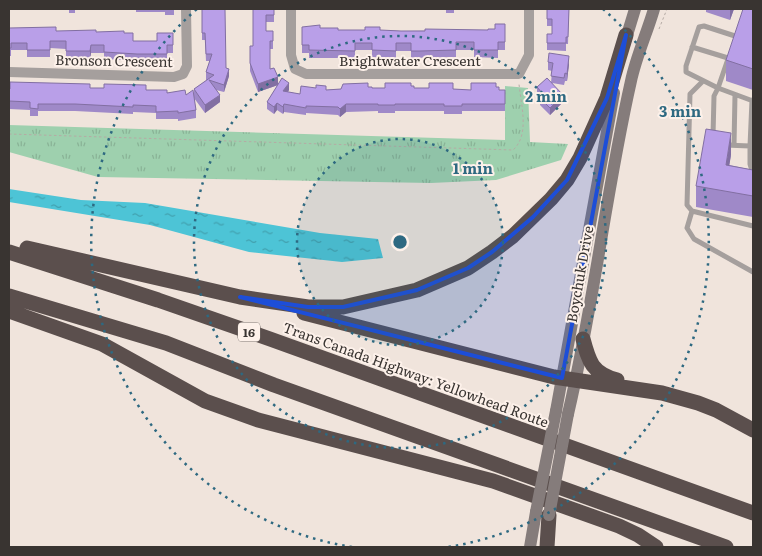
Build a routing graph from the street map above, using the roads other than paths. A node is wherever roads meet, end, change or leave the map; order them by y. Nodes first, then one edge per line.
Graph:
1 (186, 9) edge
2 (291, 9) edge
3 (529, 9) edge
4 (635, 9) edge
5 (654, 9) edge
6 (738, 27) edge
7 (626, 35) junction
8 (735, 36) junction
9 (733, 44) edge
10 (692, 46) junction
11 (730, 51) edge
12 (728, 58) junction
13 (9, 72) edge
14 (703, 81) junction
15 (718, 88) junction
16 (736, 95) junction
17 (752, 101) edge
18 (734, 145) junction
19 (750, 146) junction
20 (753, 174) edge
21 (692, 211) junction
22 (753, 226) edge
23 (9, 244) edge
24 (9, 252) edge
25 (753, 272) edge
26 (9, 296) edge
27 (240, 297) junction
28 (9, 311) edge
29 (583, 339) junction
30 (569, 379) junction
31 (662, 393) junction
32 (753, 430) edge
33 (543, 513) junction
34 (753, 513) edge
35 (530, 547) edge
36 (545, 547) edge
37 (656, 547) edge
38 (726, 547) edge

1 - 13 street, Bronson Crescent
2 - 3 street, Brightwater Crescent
4 - 7 main road, Boychuk Drive
5 - 29 main road, Boychuk Drive
6 - 8 lane
7 - 27 highway
7 - 30 main road, Boychuk Drive
8 - 9 lane
8 - 10 lane
10 - 12 lane
10 - 14 lane
11 - 12 lane
12 - 15 lane
14 - 15 lane
14 - 21 lane
15 - 16 lane
15 - 18 lane
16 - 17 lane
16 - 18 lane
17 - 19 lane
18 - 19 lane
19 - 20 lane
21 - 22 lane
21 - 25 lane
23 - 27 highway
24 - 34 highway, Trans Canada Highway: Yellowhead Route / 16
26 - 38 highway
27 - 30 highway
28 - 37 highway
29 - 30 main road, Boychuk Drive
29 - 31 highway
30 - 31 highway
30 - 33 main road, Boychuk Drive, bridge
31 - 32 highway
33 - 35 main road, Boychuk Drive
33 - 36 highway

